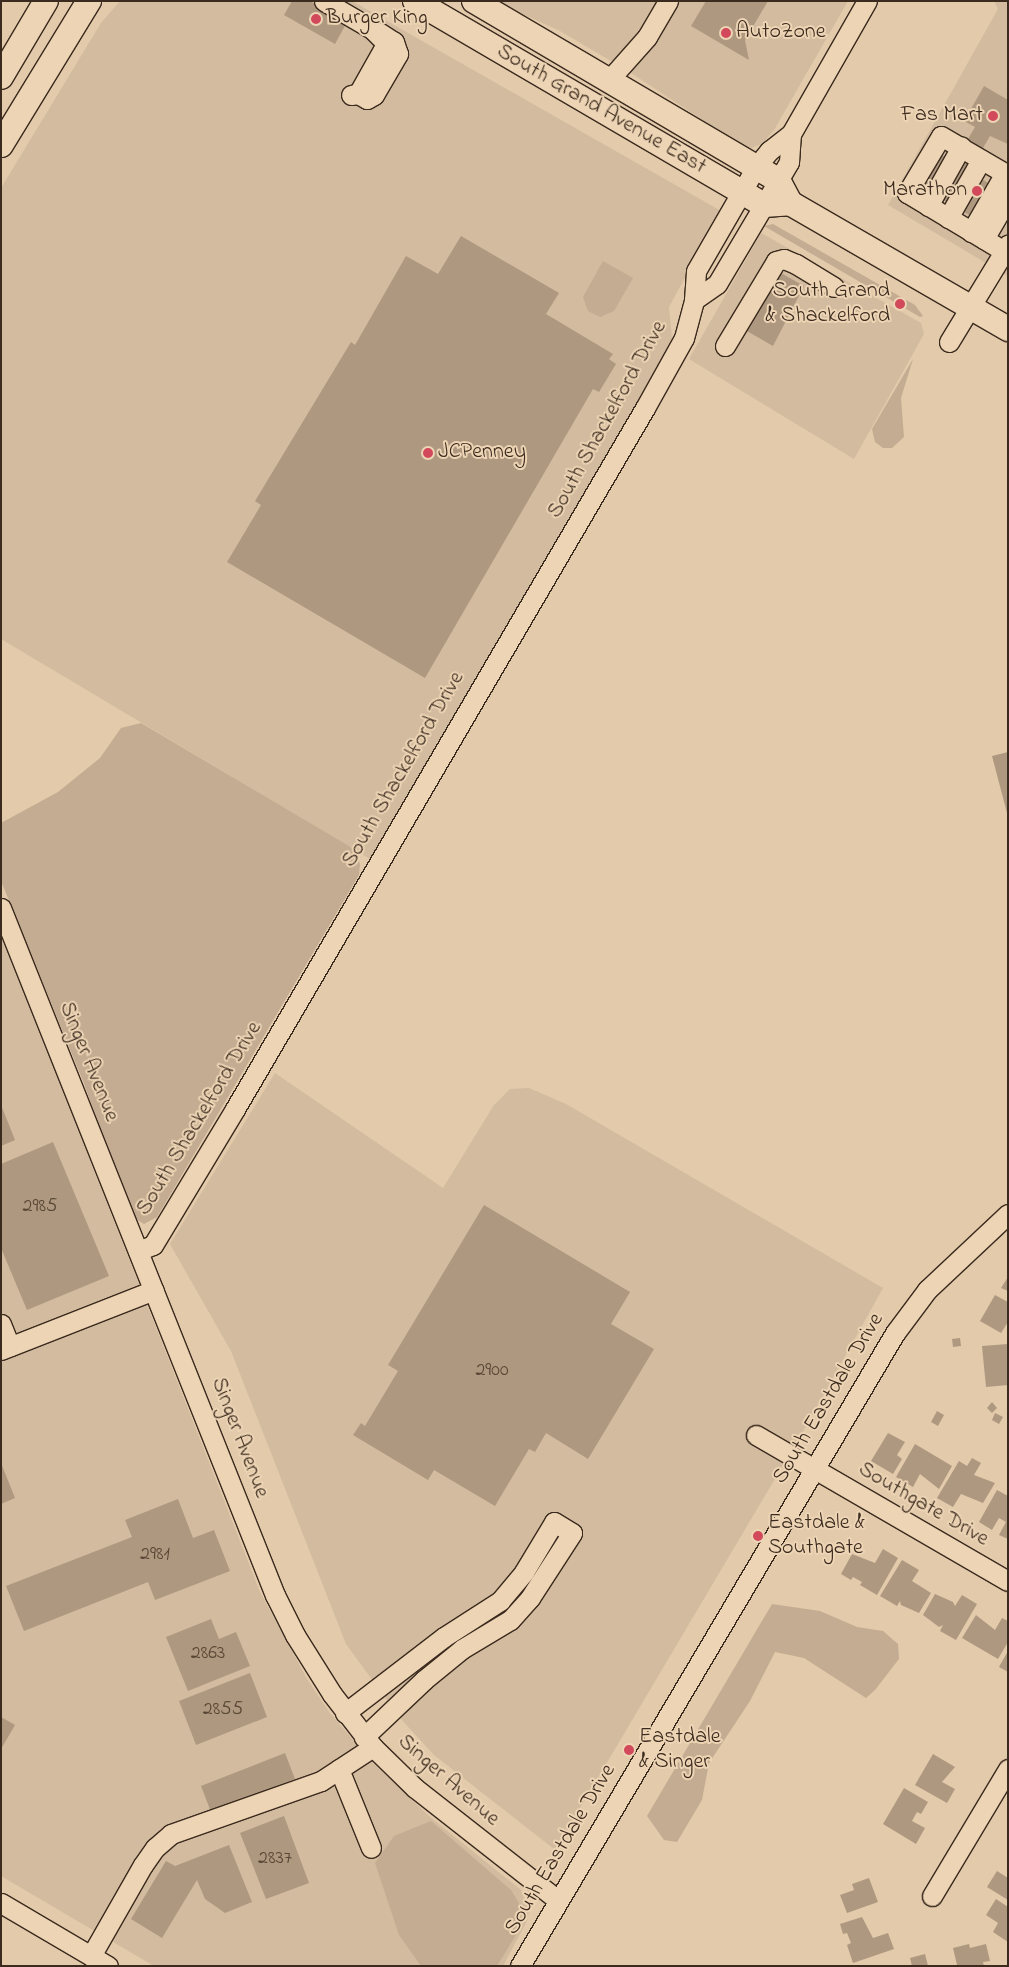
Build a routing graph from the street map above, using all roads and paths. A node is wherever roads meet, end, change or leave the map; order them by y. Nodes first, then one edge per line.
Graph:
1 (46, 1) edge
2 (89, 1) edge
3 (324, 1) edge
4 (415, 1) edge
5 (474, 1) edge
6 (668, 1) edge
7 (866, 1) edge
8 (1, 77) edge
9 (608, 81) junction
10 (366, 96) dead end
11 (791, 134) junction
12 (1, 145) edge
13 (982, 160) junction
14 (756, 167) junction
15 (1006, 174) edge
16 (778, 180) junction
17 (742, 192) junction
18 (1008, 198) edge
19 (790, 203) junction
20 (764, 205) junction
21 (948, 218) junction
22 (977, 235) junction
23 (1006, 248) edge
24 (834, 287) dead end
25 (694, 300) junction
26 (971, 308) junction
27 (1008, 329) edge
28 (949, 342) dead end
29 (725, 346) dead end
30 (1, 908) edge
31 (1008, 1214) edge
32 (138, 1251) junction
33 (154, 1290) junction
34 (1, 1324) edge
35 (6, 1348) edge
36 (756, 1435) dead end
37 (815, 1469) junction
38 (1008, 1581) edge
39 (345, 1713) junction
40 (368, 1742) junction
41 (338, 1769) junction
42 (1008, 1769) edge
43 (371, 1848) dead end
44 (932, 1896) dead end
45 (558, 1900) junction
46 (1, 1903) edge
47 (90, 1956) junction
48 (108, 1966) edge
49 (520, 1966) edge

1 - 8 main road
2 - 12 main road
3 - 10 street
4 - 17 main road, South Grand Avenue East
5 - 9 main road, South Grand Avenue East
6 - 9 street
7 - 11 street, South Shackelford Drive
9 - 14 main road, South Grand Avenue East
11 - 14 street, South Shackelford Drive
11 - 16 street, South Shackelford Drive
13 - 15 street
13 - 21 street
13 - 21 street
14 - 16 main road, South Grand Avenue East
14 - 17 street, South Shackelford Drive
15 - 22 street
16 - 19 main road
16 - 20 street, South Shackelford Drive
17 - 20 main road, South Grand Avenue East
17 - 25 street, South Shackelford Drive
18 - 22 street
19 - 20 main road
19 - 26 main road
20 - 25 street, South Shackelford Drive
21 - 22 street
22 - 23 street
23 - 26 street
24 - 29 street
25 - 32 street, South Shackelford Drive
26 - 27 main road
26 - 28 street
30 - 32 street, Singer Avenue
31 - 37 street, South Eastdale Drive
32 - 33 street, Singer Avenue
33 - 35 street
33 - 39 street, Singer Avenue
34 - 35 street
36 - 37 street, Southgate Drive
37 - 38 street, Southgate Drive
37 - 45 street, South Eastdale Drive
39 - 40 street, Singer Avenue
39 - 40 street
40 - 41 street
40 - 45 street, Singer Avenue
41 - 43 street
41 - 47 street
42 - 44 street
45 - 49 street, South Eastdale Drive
46 - 47 street
47 - 48 street

